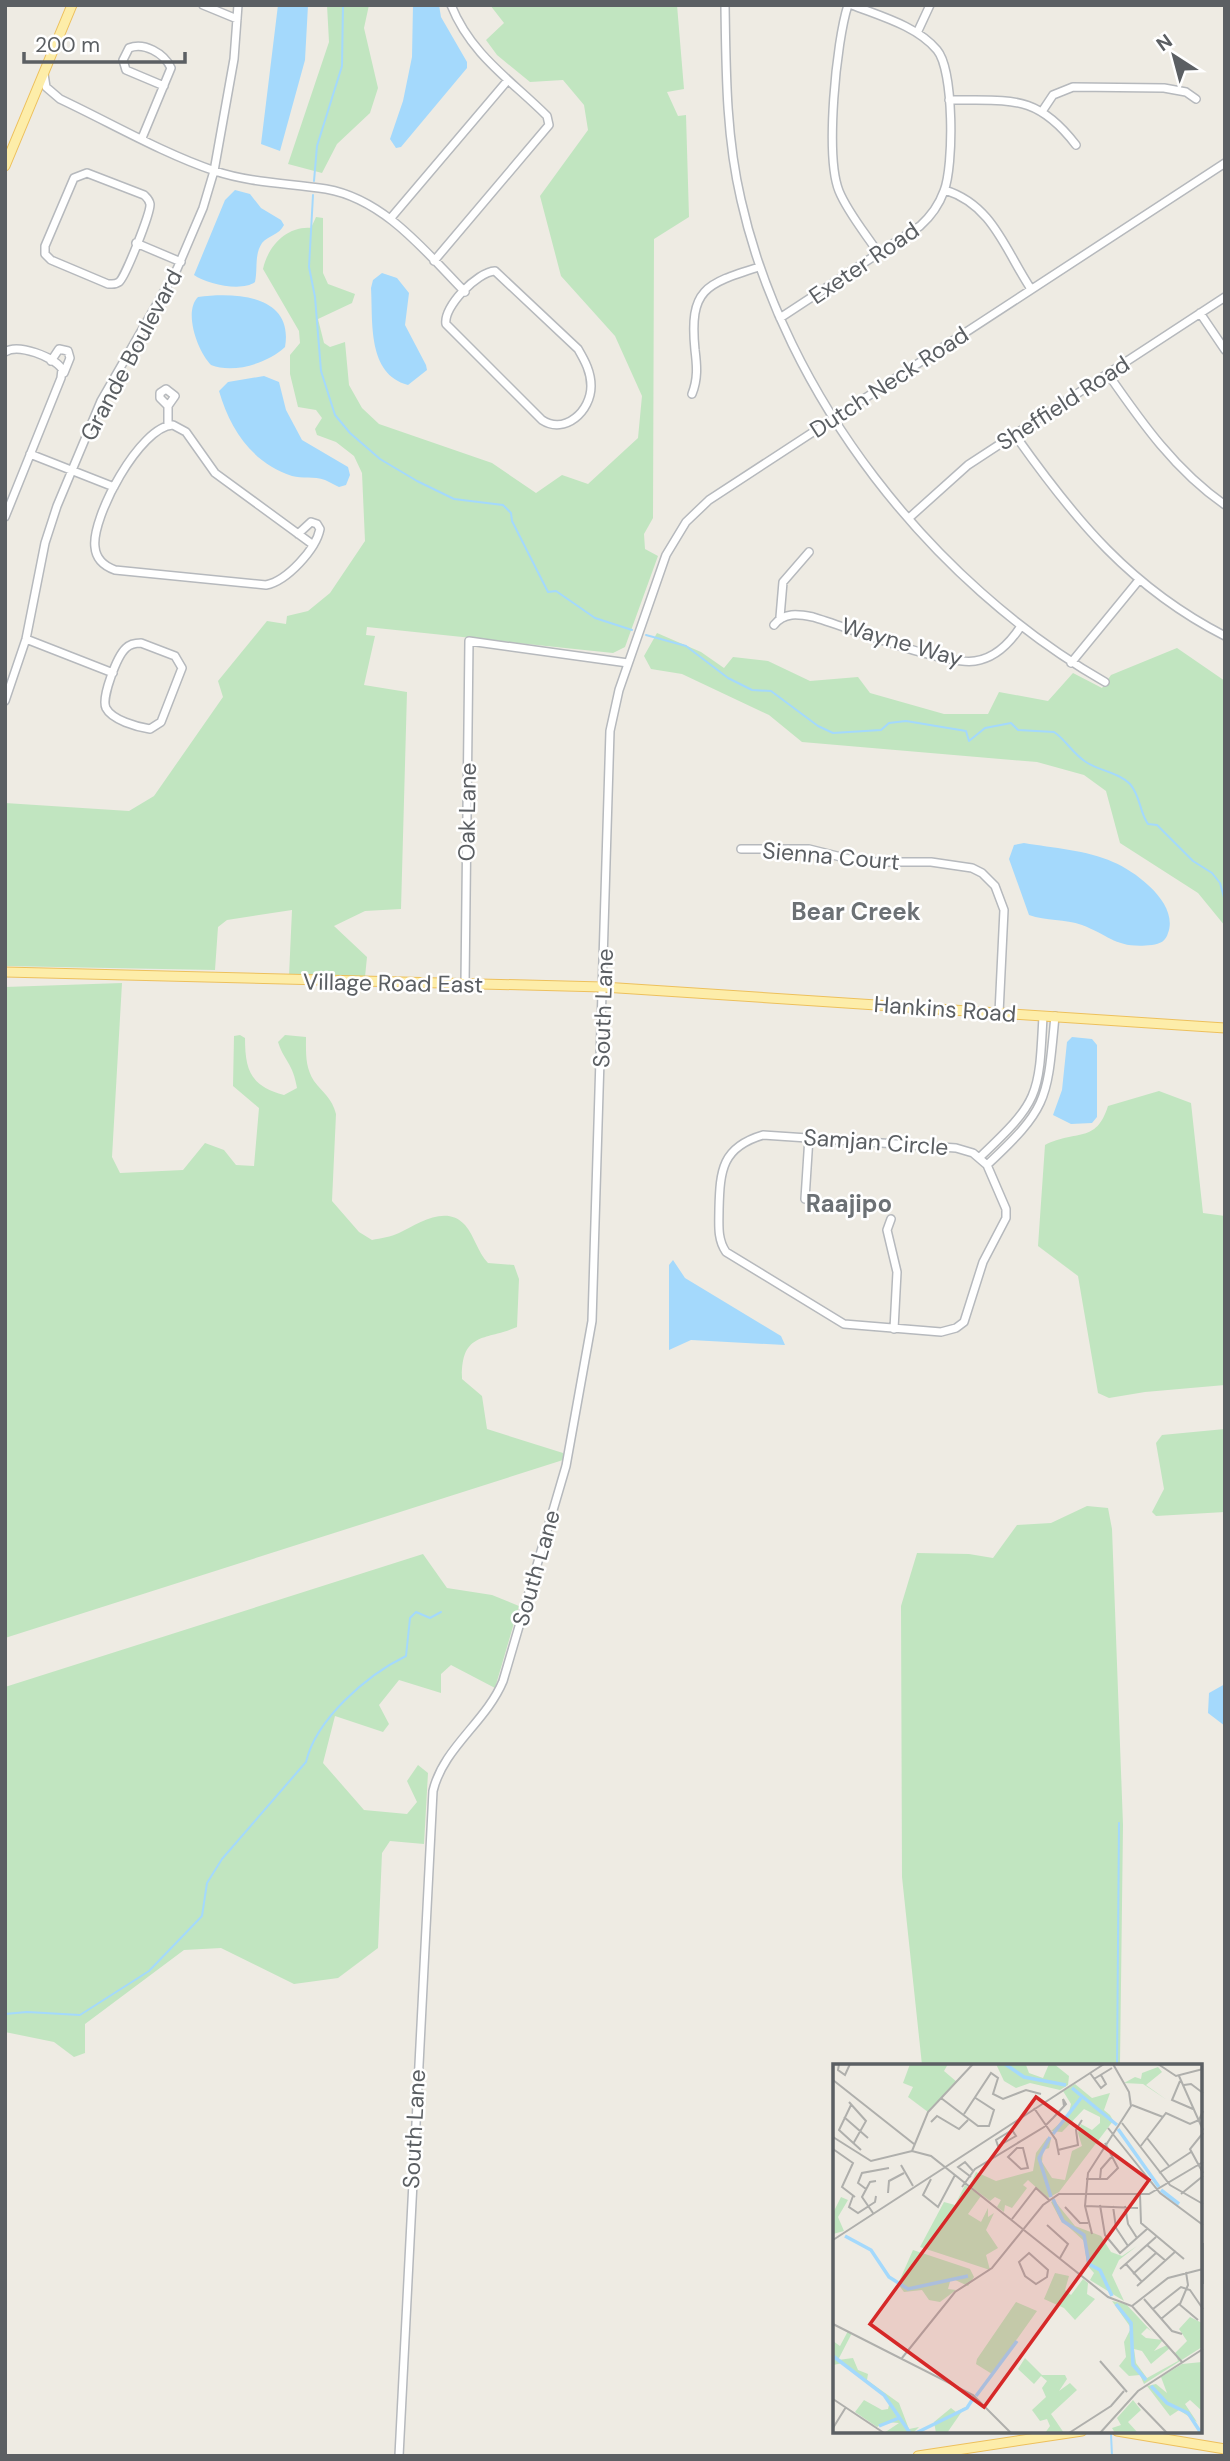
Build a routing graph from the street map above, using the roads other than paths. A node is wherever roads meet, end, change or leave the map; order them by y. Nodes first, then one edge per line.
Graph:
1 (72, 5) edge
2 (203, 5) edge
3 (238, 5) edge
4 (451, 5) edge
5 (725, 5) edge
6 (850, 5) edge
7 (930, 5) edge
8 (237, 19) junction
9 (917, 33) junction
10 (44, 74) junction
11 (508, 80) junction
12 (164, 86) junction
13 (1196, 99) dead end
14 (950, 100) junction
15 (1043, 110) junction
16 (142, 138) junction
17 (1076, 145) dead end
18 (1225, 163) edge
19 (5, 166) edge
20 (214, 171) junction
21 (945, 190) junction
22 (390, 219) junction
23 (136, 243) junction
24 (879, 254) junction
25 (434, 261) junction
26 (181, 262) junction
27 (759, 267) junction
28 (1031, 289) junction
29 (465, 292) junction
30 (1225, 297) edge
31 (1200, 313) junction
32 (780, 318) junction
33 (1225, 350) edge
34 (5, 352) edge
35 (51, 361) junction
36 (1108, 374) junction
37 (61, 378) junction
38 (692, 394) dead end
39 (168, 406) dead end
40 (835, 418) junction
41 (168, 425) junction
42 (1015, 435) junction
43 (30, 454) junction
44 (71, 470) junction
45 (114, 487) junction
46 (1225, 505) edge
47 (5, 517) edge
48 (909, 518) junction
49 (298, 534) junction
50 (312, 544) junction
51 (809, 552) dead end
52 (1139, 580) junction
53 (780, 617) junction
54 (774, 625) dead end
55 (1021, 626) junction
56 (1225, 636) edge
57 (26, 639) junction
58 (628, 663) junction
59 (1071, 663) junction
60 (113, 673) junction
61 (1105, 682) dead end
62 (5, 701) edge
63 (741, 849) dead end
64 (5, 974) edge
65 (465, 984) junction
66 (603, 987) junction
67 (665, 990) joint
68 (999, 1013) junction
69 (1044, 1016) junction
70 (1055, 1017) junction
71 (1225, 1028) edge
72 (1041, 1058) junction
73 (1051, 1059) junction
74 (809, 1137) junction
75 (980, 1157) junction
76 (987, 1165) junction
77 (805, 1199) dead end
78 (891, 1219) dead end
79 (894, 1329) junction
80 (1069, 2433) edge
81 (1129, 2433) edge
82 (1225, 2449) edge
83 (399, 2456) edge
84 (918, 2456) edge

1 - 10 main road
2 - 8 street
3 - 8 street, Grande Boulevard
4 - 11 street
5 - 27 street
6 - 9 street, Exeter Road
6 - 24 street
7 - 9 street
8 - 20 street, Grande Boulevard
9 - 14 street, Exeter Road
10 - 16 street
10 - 19 main road
11 - 22 street
11 - 25 street
12 - 12 street
12 - 16 street
13 - 15 street
14 - 15 street
14 - 21 street, Exeter Road
15 - 17 street
16 - 20 street
18 - 28 street, Dutch Neck Road
20 - 22 street
20 - 26 street, Grande Boulevard
21 - 24 street, Exeter Road
21 - 28 street
22 - 25 street
23 - 23 street
23 - 26 street
24 - 32 street, Exeter Road
25 - 29 street
26 - 44 street, Grande Boulevard
27 - 32 street
27 - 38 street
28 - 40 street, Dutch Neck Road
29 - 29 street
30 - 31 street, Sheffield Road
31 - 33 street
31 - 36 street, Sheffield Road
32 - 40 street
34 - 35 street
35 - 37 street
35 - 37 street
36 - 42 street, Sheffield Road
36 - 46 street
37 - 43 street
39 - 41 street
40 - 48 street
40 - 58 street, Dutch Neck Road
41 - 45 street
41 - 49 street
42 - 48 street, Sheffield Road
42 - 52 street
43 - 44 street
43 - 47 street
44 - 45 street
44 - 57 street, Grande Boulevard
45 - 50 street
48 - 55 street
49 - 50 street
49 - 50 street
51 - 53 street
52 - 56 street
52 - 59 street
53 - 54 street
53 - 55 street, Wayne Way
55 - 59 street
57 - 60 street
57 - 62 street, Grande Boulevard
58 - 65 street, Oak Lane
58 - 66 street, South Lane
59 - 61 street
60 - 60 street
63 - 68 street, Sienna Court
64 - 65 main road, Village Road East
65 - 66 main road, Village Road East
66 - 67 main road, Village Road East
66 - 83 street, South Lane
67 - 68 main road, Hankins Road
68 - 69 main road, Hankins Road
69 - 70 main road, Hankins Road
69 - 72 street
70 - 71 main road, Hankins Road
70 - 73 street
72 - 73 street
72 - 75 street
73 - 76 street
74 - 75 street, Samjan Circle
74 - 77 street
74 - 79 street, Samjan Circle
75 - 76 street, Samjan Circle
76 - 79 street, Samjan Circle
78 - 79 street
80 - 84 main road
81 - 82 main road

